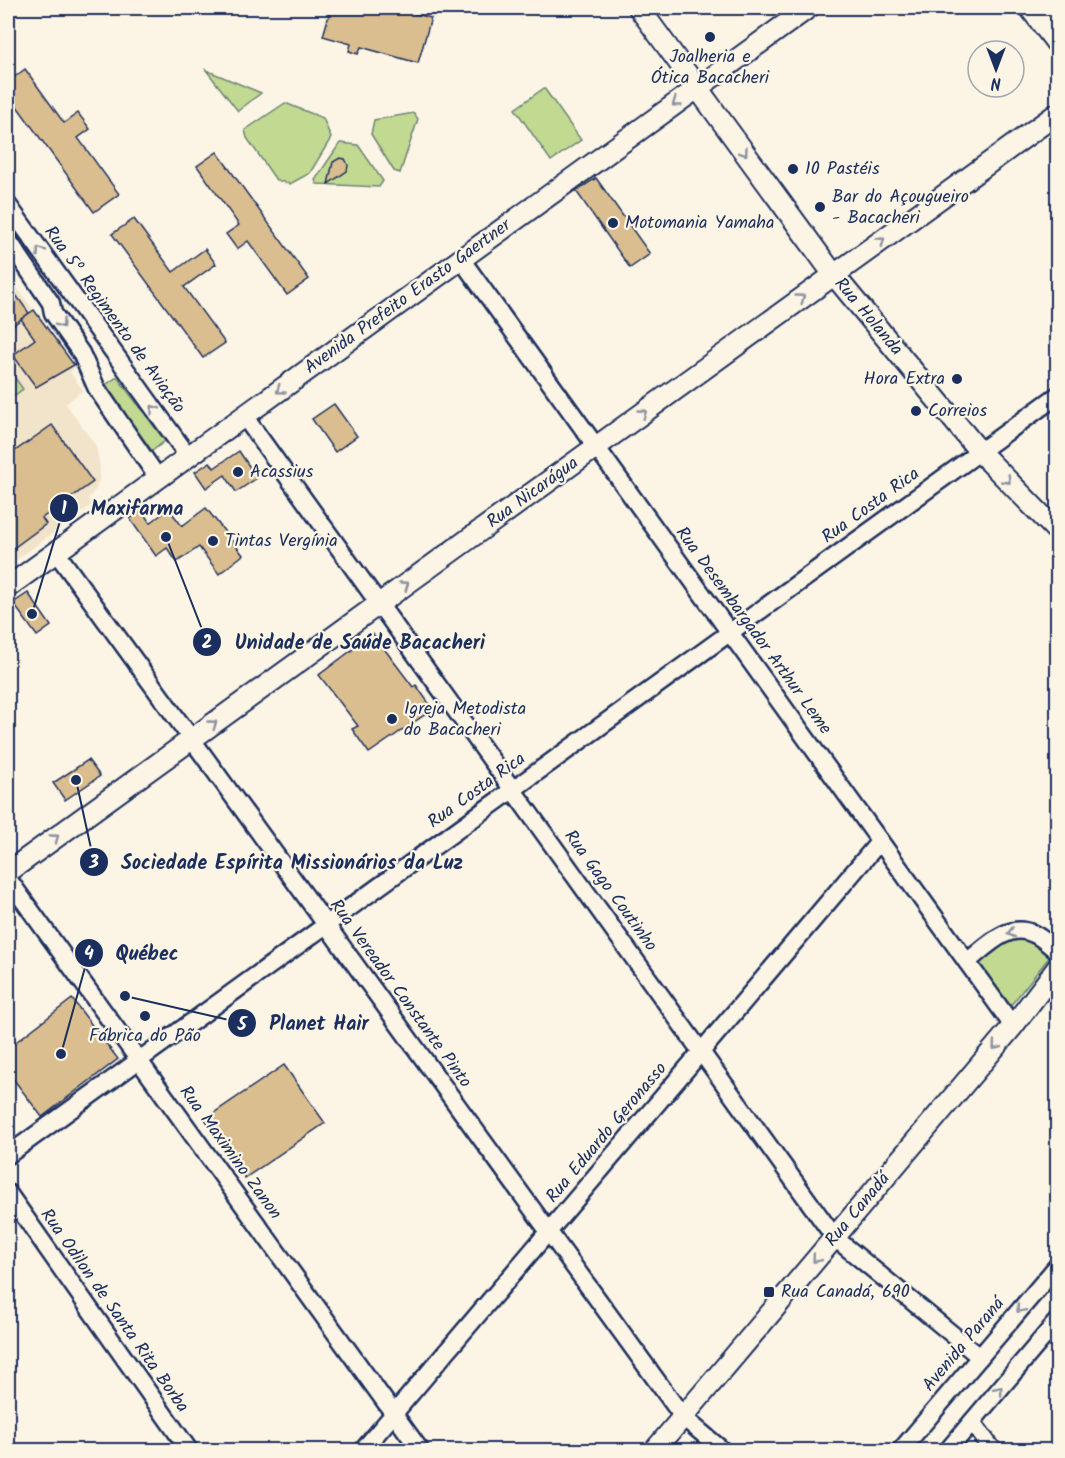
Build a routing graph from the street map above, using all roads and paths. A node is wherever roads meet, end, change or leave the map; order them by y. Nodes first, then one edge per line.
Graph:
1 (639, 8) edge
2 (808, 8) edge
3 (1029, 8) edge
4 (1058, 45) edge
5 (697, 88) junction
6 (1058, 113) edge
7 (9, 211) edge
8 (8, 240) edge
9 (461, 259) junction
10 (834, 275) junction
11 (1058, 395) edge
12 (244, 416) junction
13 (596, 447) junction
14 (980, 452) junction
15 (188, 456) junction
16 (158, 478) junction
17 (1058, 532) edge
18 (56, 552) junction
19 (8, 587) edge
20 (379, 604) junction
21 (730, 632) junction
22 (192, 739) junction
23 (513, 789) junction
24 (880, 841) junction
25 (8, 872) edge
26 (8, 879) edge
27 (326, 925) junction
28 (1058, 952) edge
29 (967, 962) junction
30 (1058, 967) edge
31 (1013, 1026) junction
32 (701, 1052) junction
33 (139, 1060) junction
34 (8, 1155) edge
35 (8, 1193) edge
36 (548, 1232) junction
37 (835, 1238) junction
38 (1058, 1265) edge
39 (1058, 1320) edge
40 (980, 1357) junction
41 (394, 1414) junction
42 (683, 1417) junction
43 (972, 1422) junction
44 (189, 1450) edge
45 (363, 1450) edge
46 (420, 1450) edge
47 (655, 1450) edge
48 (722, 1450) edge
49 (901, 1450) edge
50 (948, 1450) edge
51 (993, 1450) edge

1 - 5 main road, Rua Holanda
2 - 5 main road, Avenida Prefeito Erasto Gaertner
3 - 4 main road
5 -> 9 main road, Avenida Prefeito Erasto Gaertner
5 -> 10 main road, Rua Holanda
10 -> 6 main road, Rua Nicarágua
15 -> 7 street, Rua 5º Regimento de Aviação
8 -> 16 street
9 -> 12 main road, Avenida Prefeito Erasto Gaertner
9 - 13 street, Rua Desembargador Arthur Leme
13 -> 10 main road, Rua Nicarágua
10 - 14 main road, Rua Holanda
11 - 14 street, Rua Costa Rica
12 - 15 main road, Avenida Prefeito Erasto Gaertner
12 - 20 street, Rua Gago Coutinho
20 -> 13 main road, Rua Nicarágua
13 - 21 street, Rua Desembargador Arthur Leme
14 -> 17 main road, Rua Holanda
14 - 21 street, Rua Costa Rica
15 - 16 main road, Avenida Prefeito Erasto Gaertner
16 - 18 main road, Avenida Prefeito Erasto Gaertner
18 - 19 main road, Avenida Prefeito Erasto Gaertner
18 - 22 street, Rua Vereador Constante Pinto
22 -> 20 main road, Rua Nicarágua
20 - 23 street, Rua Gago Coutinho
21 - 23 street, Rua Costa Rica
21 - 24 street, Rua Desembargador Arthur Leme
25 -> 22 main road, Rua Nicarágua
22 - 27 street, Rua Vereador Constante Pinto
23 - 27 street, Rua Costa Rica
23 - 32 street, Rua Gago Coutinho
24 - 29 street, Rua Desembargador Arthur Leme
24 - 32 street, Rua Eduardo Geronasso
26 - 33 street, Rua Maximino Zanon
27 - 33 street, Rua Costa Rica
27 - 36 street, Rua Vereador Constante Pinto
28 -> 29 street
29 - 31 street, Rua Desembargador Arthur Leme
30 - 31 main road, Rua Canadá
31 -> 37 main road, Rua Canadá
32 - 36 street, Rua Eduardo Geronasso
32 - 37 street, Rua Gago Coutinho
33 - 34 street, Rua Costa Rica
33 - 41 street, Rua Maximino Zanon
35 - 44 street, Rua Odilon de Santa Rita Borba
36 - 41 street, Rua Eduardo Geronasso
36 - 42 street, Rua Vereador Constante Pinto
37 - 40 street, Rua Gago Coutinho
37 -> 42 main road, Rua Canadá
38 -> 40 street, Avenida Paraná
43 -> 39 street
40 - 49 street, Avenida Paraná
41 - 45 street, Rua Eduardo Geronasso
41 - 46 street, Rua Maximino Zanon
42 - 47 main road, Rua Canadá
42 - 48 street, Rua Vereador Constante Pinto
43 - 50 street
43 - 51 street

